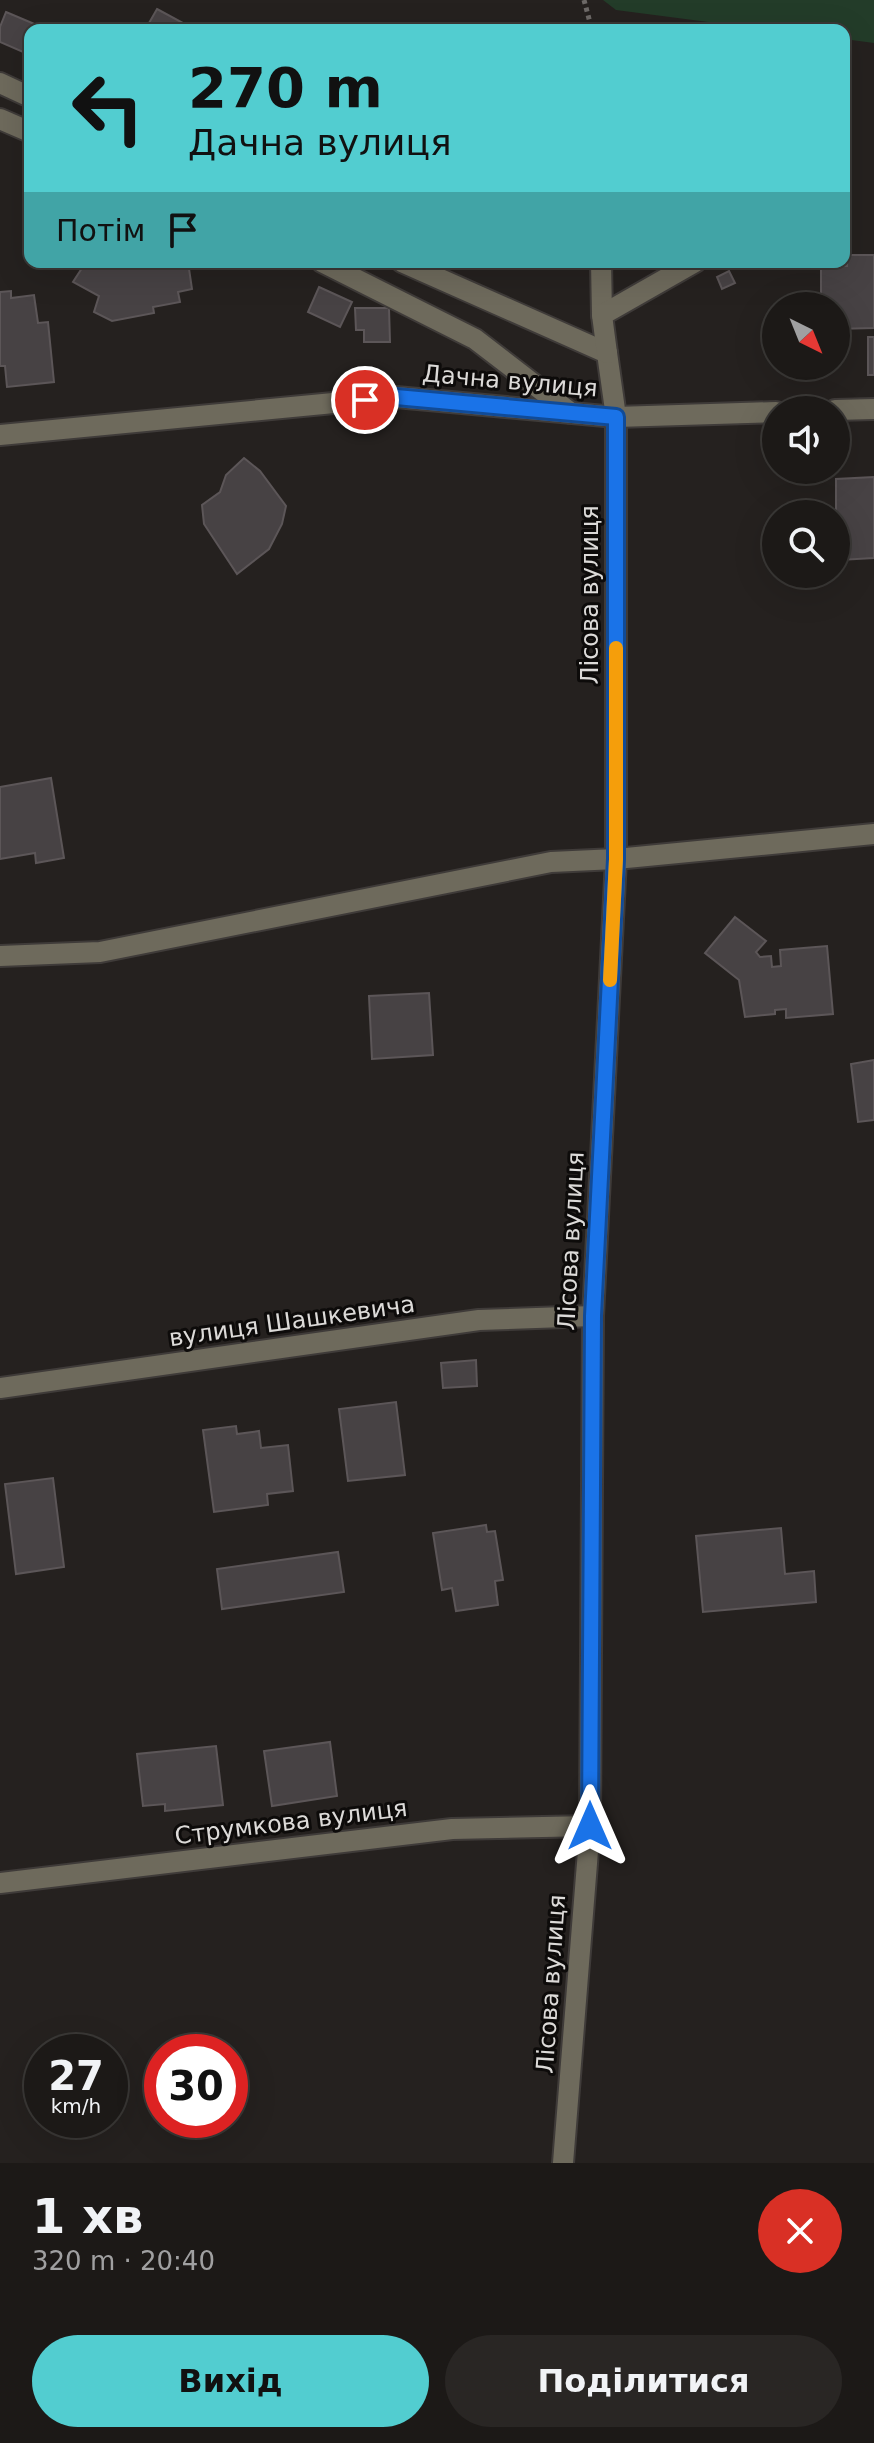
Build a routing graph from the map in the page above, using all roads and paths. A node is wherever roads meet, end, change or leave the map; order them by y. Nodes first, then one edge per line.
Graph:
1 (584, 0) edge
2 (590, 24) edge
3 (0, 83) edge
4 (24, 94) edge
5 (0, 119) edge
6 (24, 129) edge
7 (334, 268) edge
8 (416, 268) edge
9 (601, 268) edge
10 (684, 268) edge
11 (602, 315) junction
12 (607, 353) junction
13 (874, 409) edge
14 (850, 410) edge
15 (762, 412) edge
16 (571, 413) junction
17 (616, 417) junction
18 (0, 435) edge
19 (874, 834) edge
20 (616, 859) junction
21 (0, 956) edge
22 (593, 1316) junction
23 (0, 1388) edge
24 (590, 1826) junction
25 (0, 1883) edge
26 (563, 2163) edge

1 - 2 path
3 - 4 street
5 - 6 street
7 - 16 street
8 - 12 street
9 - 11 street, Лісова вулиця
10 - 11 street
11 - 12 street, Лісова вулиця
12 - 17 street, Лісова вулиця
13 - 14 street
15 - 17 street, Дачна вулиця
16 - 17 street, Дачна вулиця
16 - 18 street, Дачна вулиця
17 - 20 street, Лісова вулиця
19 - 20 street
20 - 21 street
20 - 22 street, Лісова вулиця
22 - 23 street, вулиця Шашкевича
22 - 24 street, Лісова вулиця
24 - 25 street, Струмкова вулиця
24 - 26 street, Лісова вулиця

